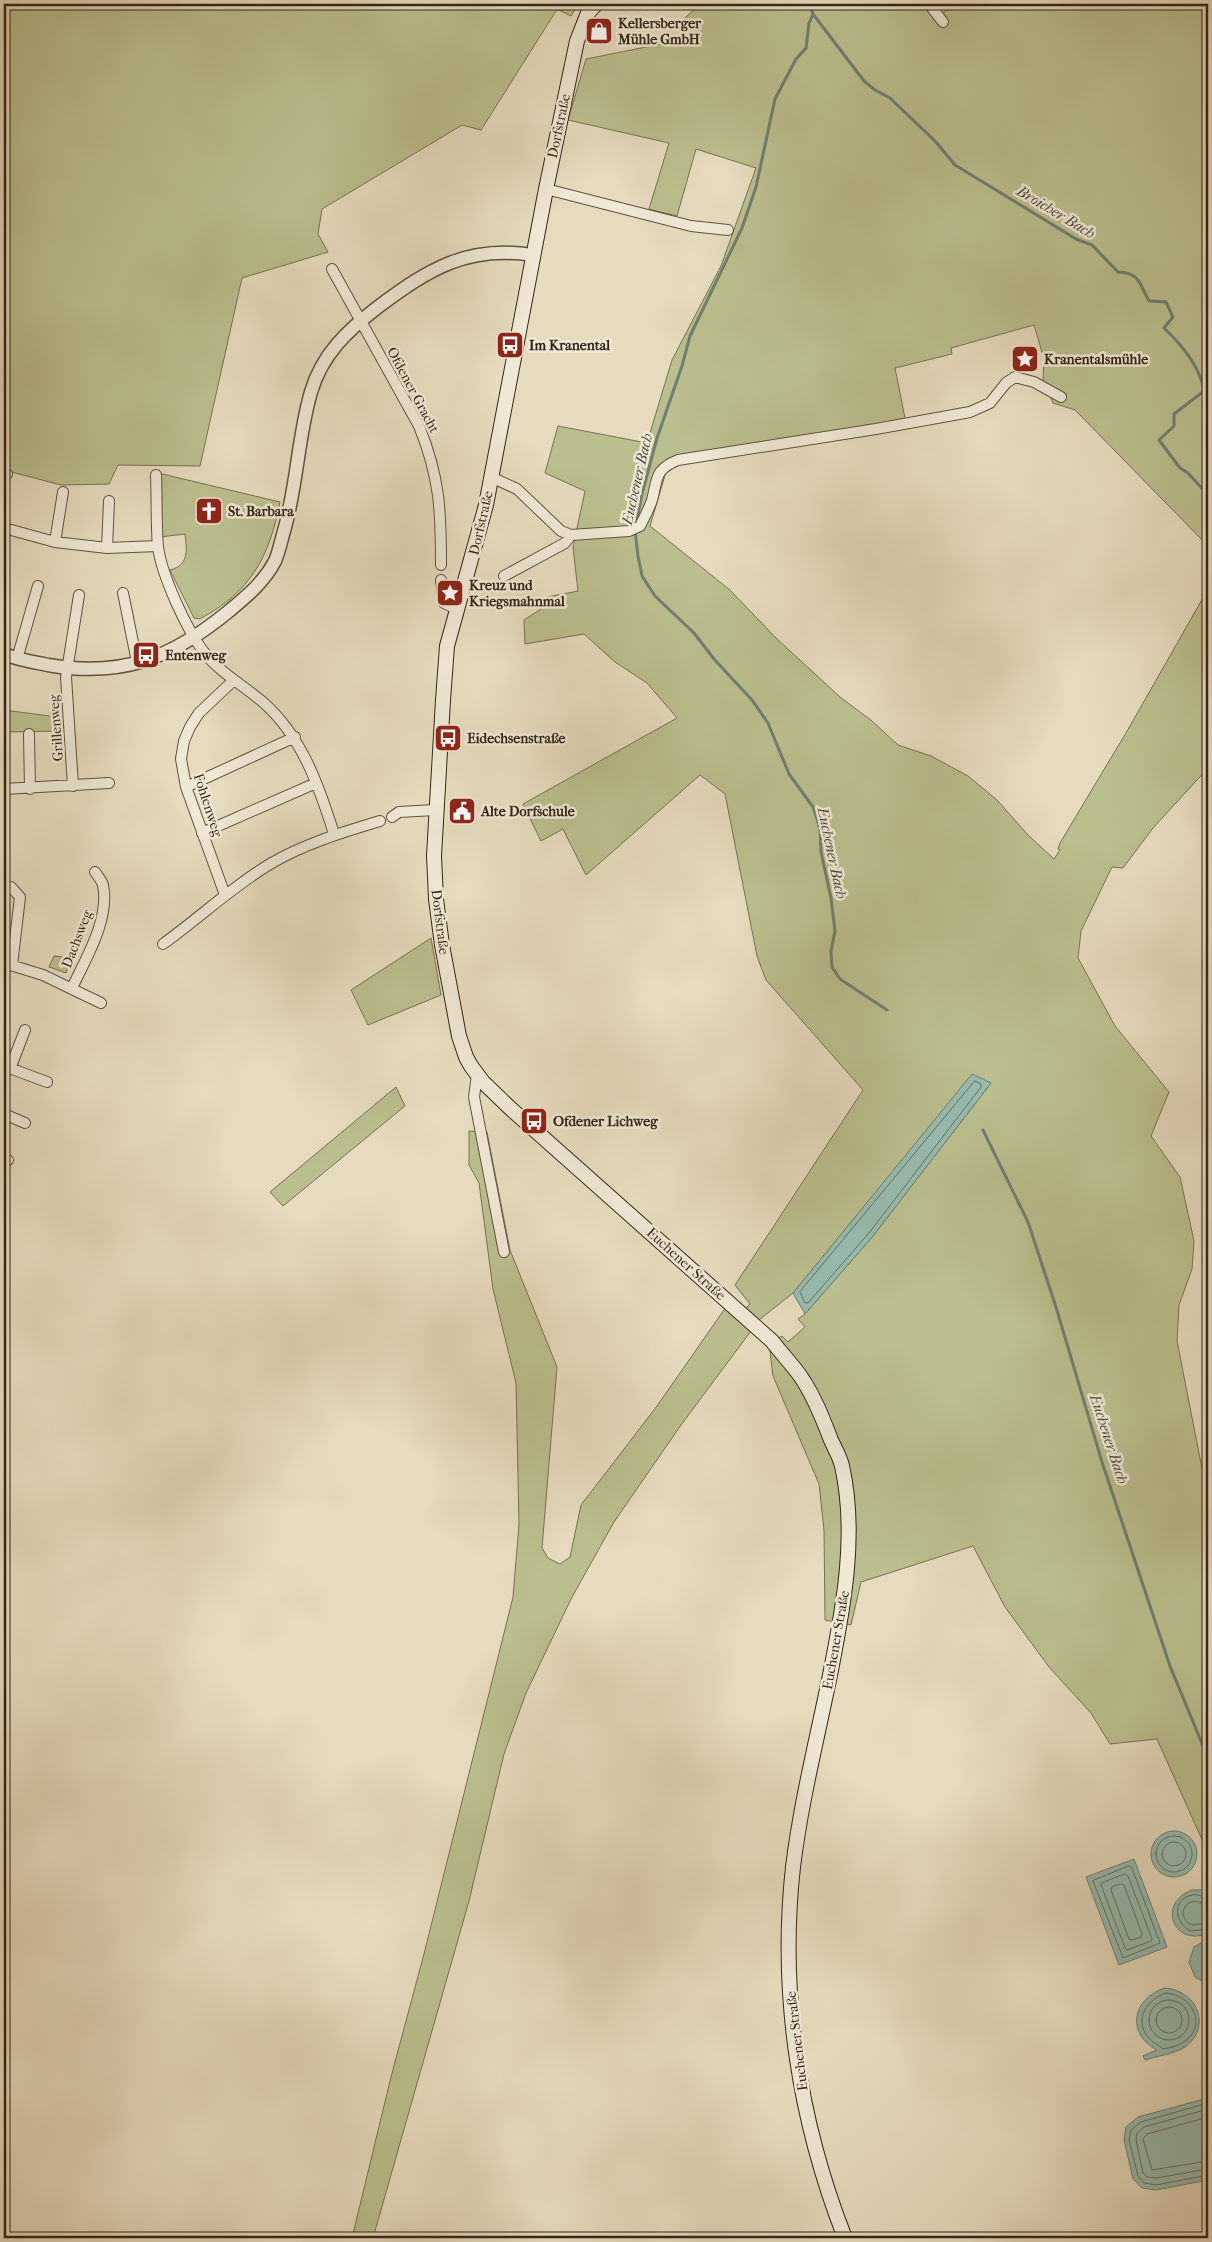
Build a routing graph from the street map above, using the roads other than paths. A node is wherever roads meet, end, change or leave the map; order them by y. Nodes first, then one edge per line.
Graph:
1 (596, 4) edge
2 (929, 4) edge
3 (943, 22) dead end
4 (546, 189) junction
5 (728, 230) dead end
6 (533, 255) junction
7 (332, 269) dead end
8 (361, 320) junction
9 (1061, 397) dead end
10 (156, 475) dead end
11 (492, 477) junction
12 (63, 492) dead end
13 (109, 501) dead end
14 (4, 528) edge
15 (571, 535) junction
16 (55, 542) junction
17 (158, 546) junction
18 (107, 548) junction
19 (441, 566) dead end
20 (504, 576) dead end
21 (441, 580) dead end
22 (38, 586) dead end
23 (123, 593) dead end
24 (79, 595) dead end
25 (456, 609) junction
26 (194, 636) junction
27 (4, 654) edge
28 (17, 659) junction
29 (138, 662) junction
30 (68, 669) junction
31 (234, 680) junction
32 (29, 734) dead end
33 (295, 738) junction
34 (109, 783) dead end
35 (316, 783) junction
36 (74, 786) junction
37 (186, 787) junction
38 (4, 789) edge
39 (30, 789) junction
40 (435, 810) junction
41 (392, 816) dead end
42 (380, 821) dead end
43 (202, 833) junction
44 (334, 834) junction
45 (95, 872) dead end
46 (11, 887) dead end
47 (225, 895) junction
48 (163, 944) dead end
49 (8, 964) edge
50 (72, 988) junction
51 (101, 1003) dead end
52 (25, 1030) dead end
53 (7, 1068) edge
54 (477, 1075) junction
55 (47, 1082) dead end
56 (511, 1109) joint
57 (4, 1114) edge
58 (25, 1123) dead end
59 (504, 1252) dead end
60 (845, 2238) edge

1 - 4 main road, Dorfstraße
2 - 3 street
4 - 5 street
4 - 6 main road, Dorfstraße
6 - 8 street
6 - 11 main road, Dorfstraße
7 - 8 street, Ofdener Gracht
8 - 19 street, Ofdener Gracht
8 - 26 street
9 - 15 street
10 - 17 street
11 - 15 street
11 - 25 main road, Dorfstraße
12 - 16 street
13 - 18 street
14 - 16 street
15 - 20 street
16 - 18 street
17 - 18 street
17 - 26 street
21 - 25 street
22 - 28 street
23 - 29 street
24 - 30 street, Grillenweg
25 - 40 main road, Dorfstraße
26 - 29 street
26 - 31 street
27 - 28 street
28 - 30 street
29 - 30 street
30 - 36 street, Grillenweg
31 - 33 street
31 - 37 street, Fohlenweg
32 - 39 street
33 - 35 street
33 - 37 street
34 - 36 street
35 - 43 street
35 - 44 street
36 - 39 street
37 - 43 street, Fohlenweg
38 - 39 street
40 - 41 street
40 - 54 main road, Dorfstraße
42 - 44 street
43 - 47 street, Fohlenweg
44 - 47 street
45 - 50 street, Dachsweg
46 - 49 street
47 - 48 street
49 - 50 street, Dachsweg
50 - 51 street, Dachsweg
52 - 53 street
53 - 55 street
54 - 56 main road, Dorfstraße
54 - 59 street
56 - 60 main road, Euchener Straße
57 - 58 street

